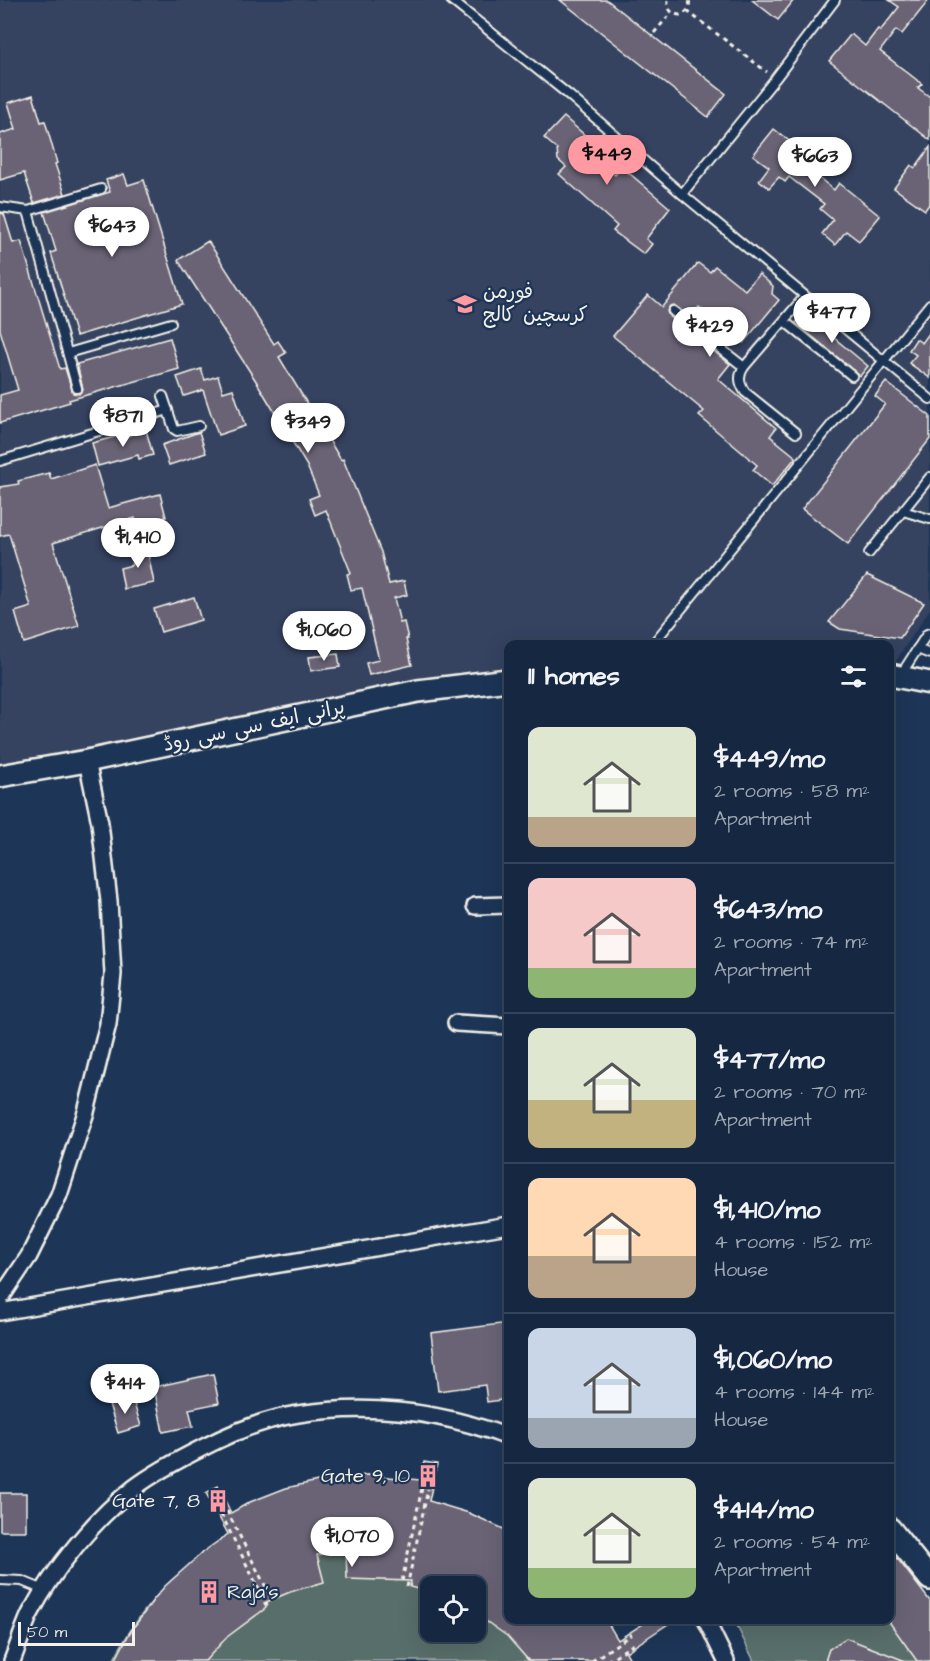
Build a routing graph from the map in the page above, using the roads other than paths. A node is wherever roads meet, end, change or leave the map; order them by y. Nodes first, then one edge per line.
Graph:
1 (451, 0) edge
2 (835, 0) edge
3 (101, 189) dead end
4 (682, 194) junction
5 (0, 207) edge
6 (28, 211) junction
7 (805, 296) junction
8 (930, 304) edge
9 (673, 311) dead end
10 (783, 321) junction
11 (171, 322) dead end
12 (68, 353) junction
13 (884, 362) junction
14 (744, 367) junction
15 (852, 376) dead end
16 (77, 388) dead end
17 (163, 396) dead end
18 (930, 399) edge
19 (168, 410) junction
20 (199, 426) dead end
21 (796, 433) dead end
22 (0, 461) edge
23 (930, 477) edge
24 (903, 512) junction
25 (930, 519) edge
26 (869, 553) dead end
27 (930, 633) edge
28 (656, 640) edge
29 (917, 649) junction
30 (930, 654) edge
31 (894, 676) edge
32 (504, 680) edge
33 (930, 683) edge
34 (87, 761) junction
35 (0, 776) edge
36 (504, 905) edge
37 (475, 906) dead end
38 (456, 1023) dead end
39 (504, 1026) edge
40 (504, 1226) edge
41 (0, 1299) edge
42 (0, 1312) edge
43 (504, 1436) edge
44 (894, 1534) edge
45 (930, 1579) edge
46 (0, 1580) edge
47 (44, 1590) junction
48 (708, 1624) edge
49 (12, 1661) edge
50 (726, 1661) edge

1 - 4 lane
2 - 4 lane
3 - 6 lane
4 - 7 lane
5 - 6 lane
6 - 12 lane
7 - 10 lane
7 - 13 lane
8 - 13 lane
9 - 14 lane
10 - 14 lane
10 - 15 lane
11 - 12 lane
12 - 16 lane
13 - 18 lane
13 - 28 lane
14 - 21 lane
17 - 19 lane
19 - 20 lane
19 - 22 lane
23 - 24 lane
24 - 25 lane
24 - 26 lane
27 - 29 lane
29 - 30 lane
29 - 31 lane
31 - 33 street
32 - 34 street, پرانی ایف سی سی روڈ
34 - 35 street, پرانی ایف سی سی روڈ
34 - 41 street
36 - 37 street
38 - 39 street
40 - 42 street
43 - 47 street
44 - 45 street
46 - 47 lane
47 - 49 street
48 - 50 street

